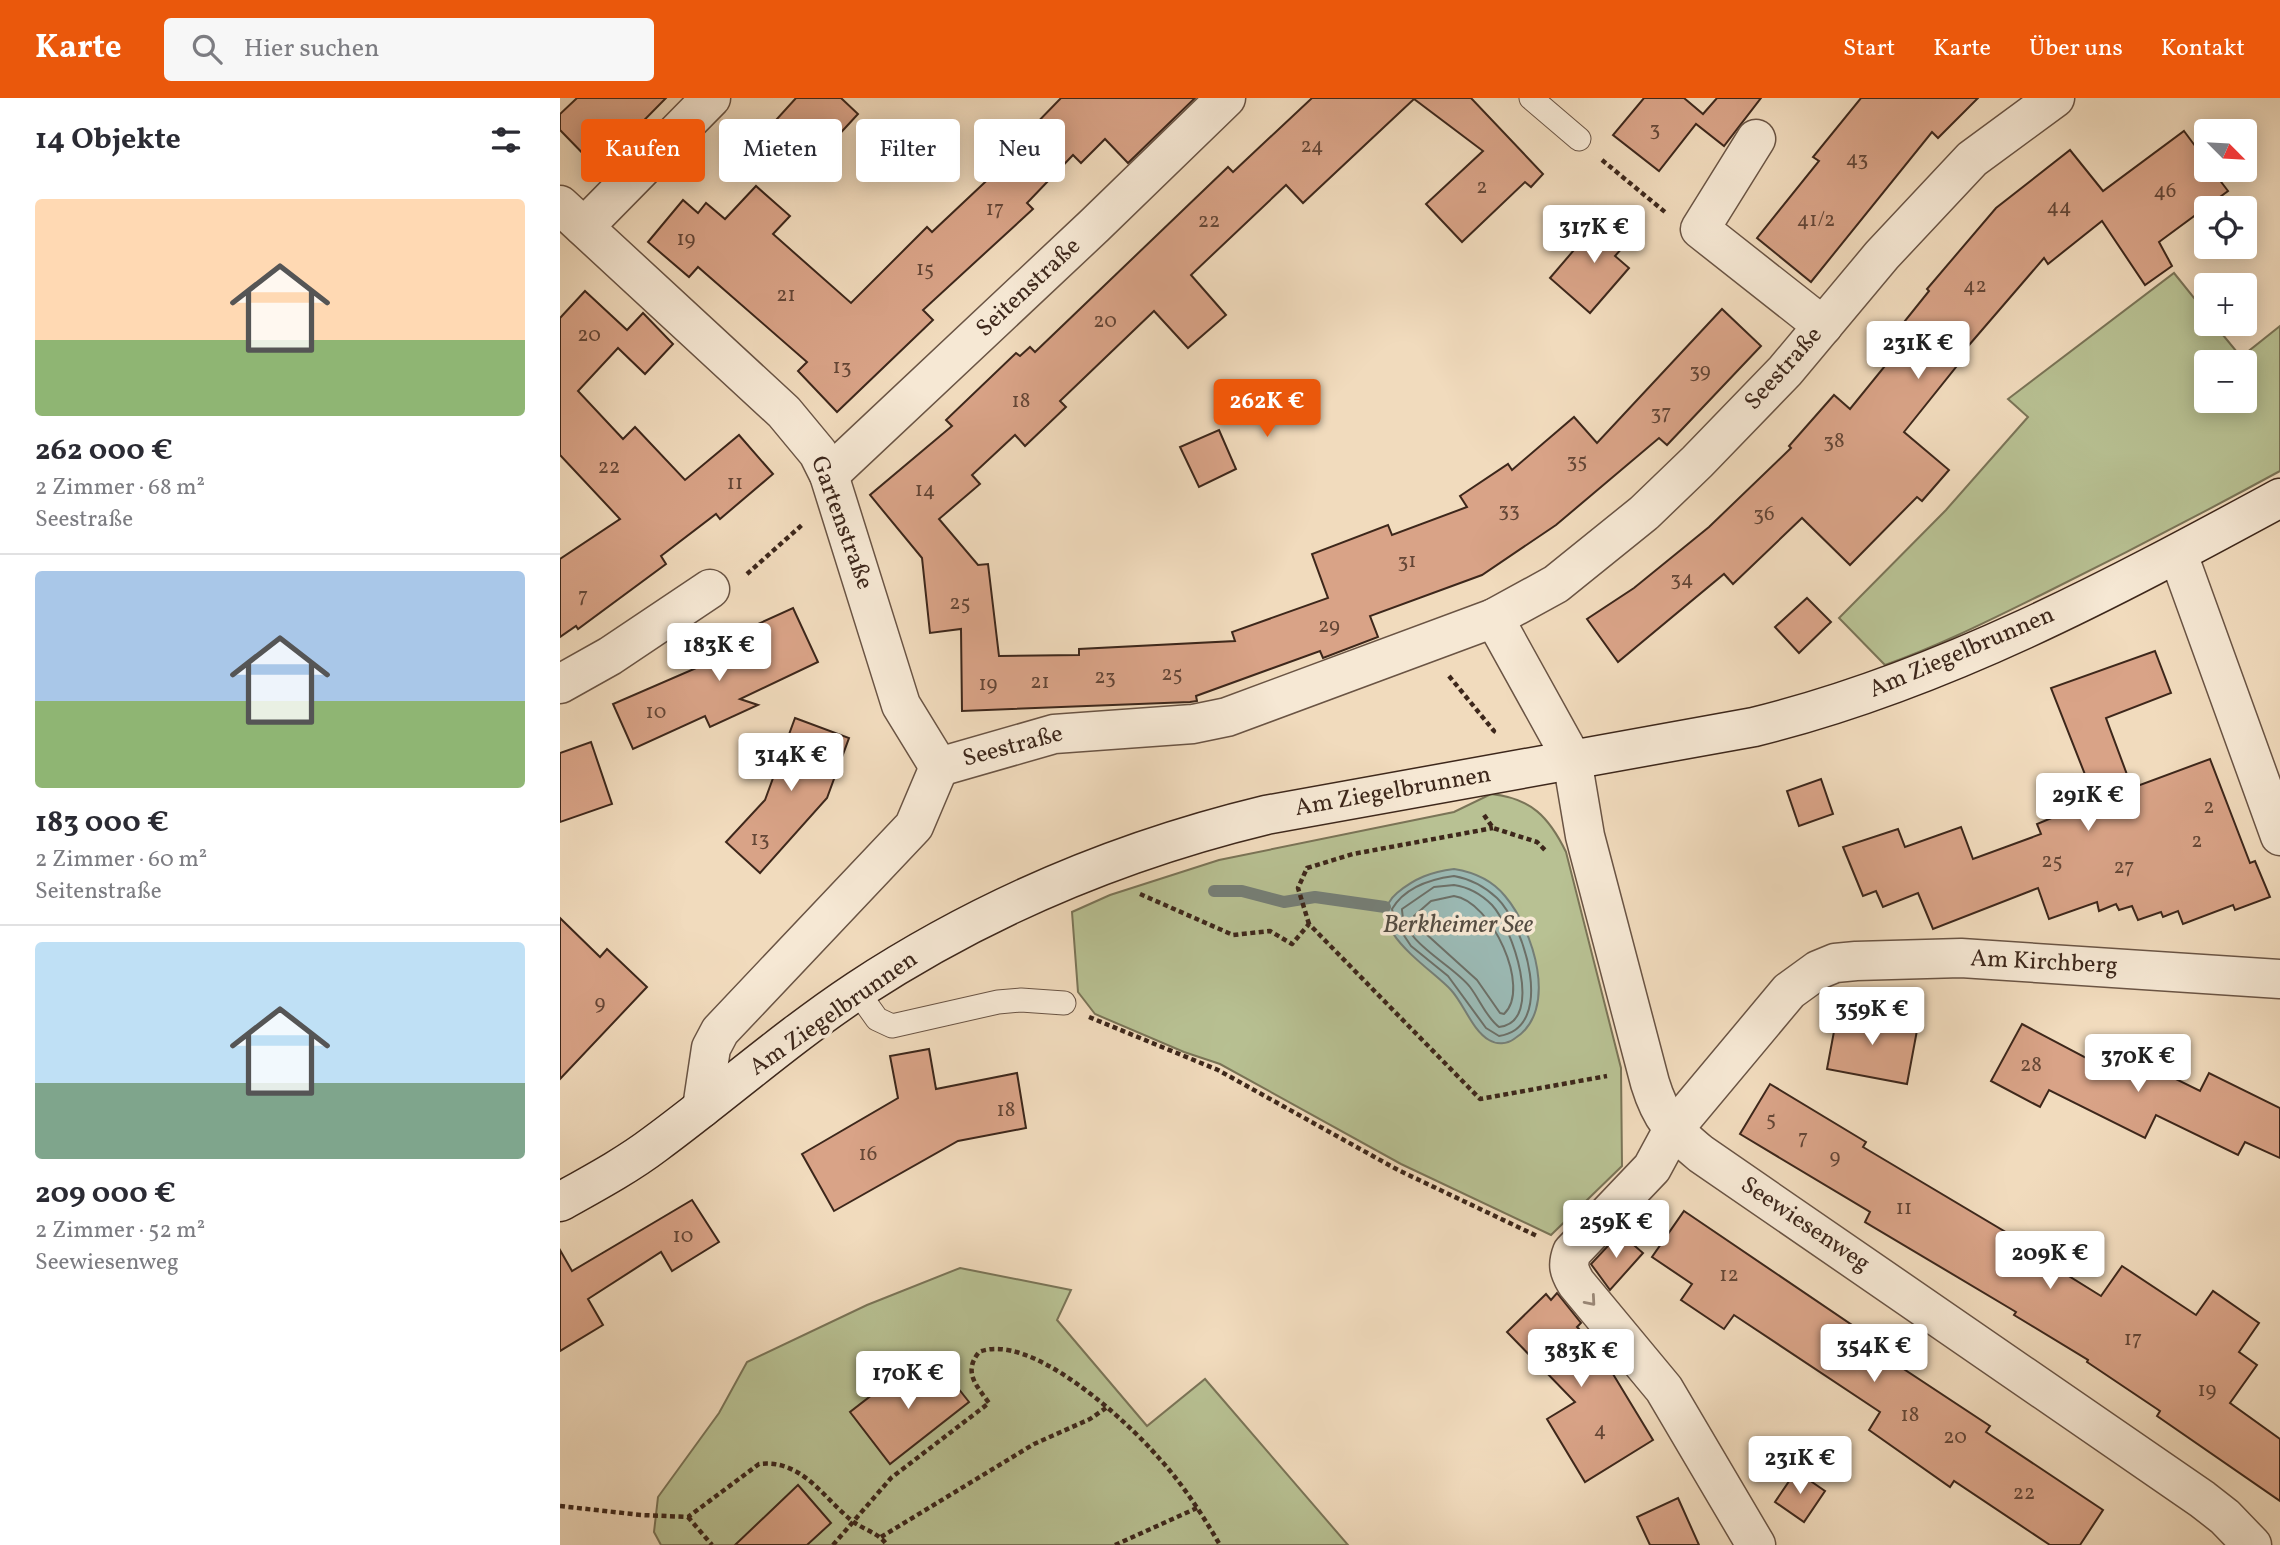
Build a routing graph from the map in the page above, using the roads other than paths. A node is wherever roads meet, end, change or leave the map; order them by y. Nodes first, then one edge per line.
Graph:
1 (711, 98) edge
2 (1226, 98) edge
3 (1531, 98) edge
4 (2055, 98) edge
5 (1579, 139) road end
6 (1756, 139) dead end
7 (572, 216) edge
8 (1823, 326) junction
9 (832, 485) junction
10 (2280, 498) edge
11 (2178, 554) junction
12 (710, 589) road end
13 (1494, 618) junction
14 (560, 684) edge
15 (1572, 759) junction
16 (939, 767) junction
17 (2280, 836) edge
18 (2280, 979) edge
19 (857, 991) junction
20 (1064, 1003) road end
21 (702, 1108) junction
22 (1672, 1131) junction
23 (560, 1202) edge
24 (2280, 1534) edge
25 (1756, 1545) edge
26 (2252, 1545) edge
27 (2264, 1545) edge

1 - 7 street
2 - 9 street, Seitenstraße
3 - 5 lane
4 - 8 street, Seestraße
6 - 8 street
7 - 9 street, Gartenstraße
8 - 13 street, Seestraße
9 - 16 street, Gartenstraße
10 - 11 street, Am Ziegelbrunnen
11 - 15 street, Am Ziegelbrunnen
11 - 17 street
12 - 14 street
13 - 15 street
13 - 16 street, Seestraße
15 - 19 street, Am Ziegelbrunnen
15 - 22 street, Seewiesenweg
16 - 21 street, Seestraße
18 - 22 street, Am Kirchberg
19 - 20 lane
19 - 21 street, Am Ziegelbrunnen
21 - 23 street, Am Ziegelbrunnen
22 -> 25 street, Am Kirchberg
22 - 26 street, Seewiesenweg
24 - 27 street

